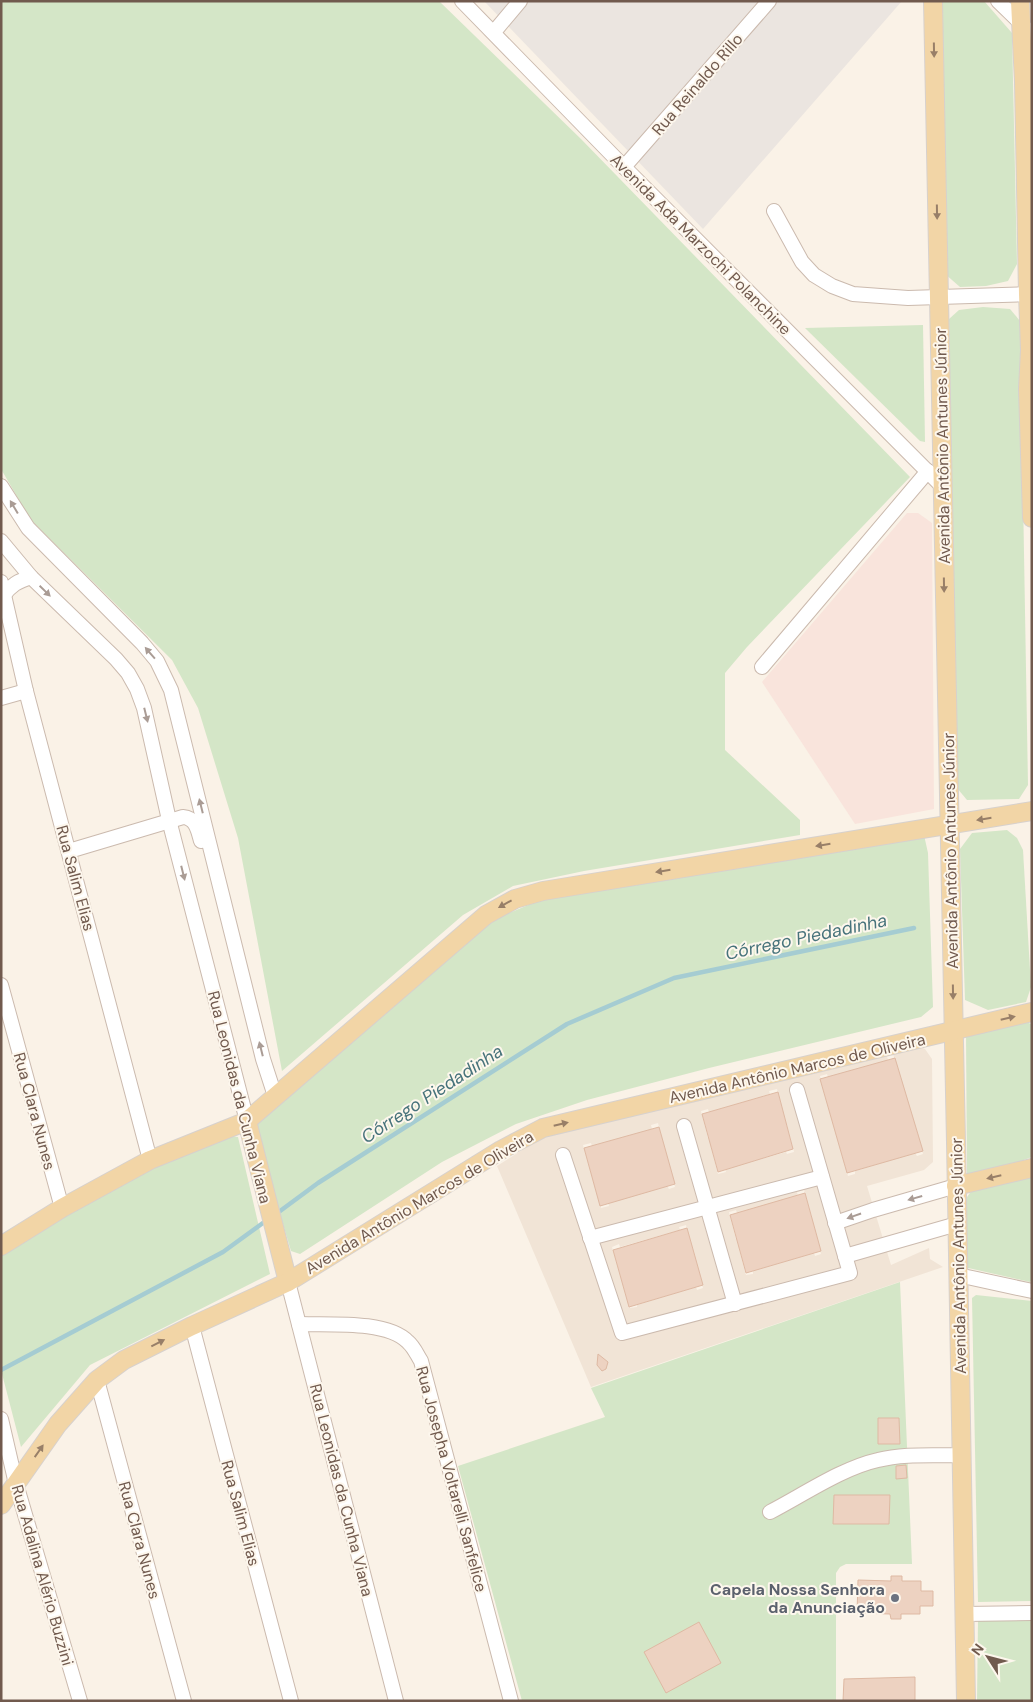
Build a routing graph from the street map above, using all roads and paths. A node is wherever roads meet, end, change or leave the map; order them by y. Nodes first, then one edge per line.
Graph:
1 (462, 1) edge
2 (520, 1) edge
3 (769, 1) edge
4 (933, 1) edge
5 (998, 1) edge
6 (1020, 1) edge
7 (1026, 29) edge
8 (494, 32) junction
9 (1028, 80) edge
10 (624, 167) junction
11 (774, 211) dead end
12 (1030, 294) edge
13 (939, 297) junction
14 (1031, 349) edge
15 (1030, 390) edge
16 (928, 472) junction
17 (1, 486) edge
18 (942, 486) junction
19 (1032, 518) edge
20 (1, 541) edge
21 (31, 577) junction
22 (1, 582) edge
23 (4, 596) junction
24 (762, 667) dead end
25 (26, 691) junction
26 (1, 698) edge
27 (1032, 811) edge
28 (169, 820) junction
29 (950, 824) junction
30 (69, 851) junction
31 (218, 876) junction
32 (1, 985) edge
33 (1032, 1012) edge
34 (953, 1030) junction
35 (797, 1090) dead end
36 (275, 1096) junction
37 (684, 1126) dead end
38 (249, 1129) junction
39 (563, 1154) dead end
40 (150, 1160) junction
41 (1032, 1168) edge
42 (822, 1177) junction
43 (956, 1186) junction
44 (708, 1207) junction
45 (62, 1208) junction
46 (835, 1223) junction
47 (957, 1224) junction
48 (590, 1238) junction
49 (1, 1246) edge
50 (846, 1256) junction
51 (958, 1275) junction
52 (288, 1282) junction
53 (1032, 1291) edge
54 (735, 1304) junction
55 (299, 1324) junction
56 (192, 1326) junction
57 (97, 1380) junction
58 (1, 1420) edge
59 (963, 1455) junction
60 (16, 1484) junction
61 (1, 1505) edge
62 (770, 1512) dead end
63 (1032, 1613) edge
64 (964, 1614) junction
65 (80, 1701) edge
66 (184, 1701) edge
67 (291, 1701) edge
68 (396, 1701) edge
69 (511, 1701) edge
70 (966, 1701) edge

1 - 8 street, Avenida Ada Marzochi Polanchine
2 - 8 street
3 - 10 street, Rua Reinaldo Rillo
4 -> 13 main road, Avenida Antônio Antunes Júnior
5 - 7 street
6 - 7 main road
7 - 9 main road
8 - 10 street, Avenida Ada Marzochi Polanchine
9 - 12 main road
10 - 16 street, Avenida Ada Marzochi Polanchine
11 - 13 street
12 - 13 street
12 - 14 main road
13 - 18 main road, Avenida Antônio Antunes Júnior
14 - 15 main road
15 - 19 main road
16 - 18 street, Avenida Ada Marzochi Polanchine
16 - 24 street
31 -> 17 street, Rua Leonidas da Cunha Viana
18 -> 29 main road, Avenida Antônio Antunes Júnior
20 - 21 street, Rua Leonidas da Cunha Viana
21 - 23 street
21 -> 28 street, Rua Leonidas da Cunha Viana
22 - 23 street, Rua Salim Elias
23 - 25 street, Rua Salim Elias
25 - 26 street
25 - 30 street, Rua Salim Elias
27 -> 29 main road
28 - 30 street
28 - 31 street
28 -> 38 street, Rua Leonidas da Cunha Viana
29 -> 34 main road, Avenida Antônio Antunes Júnior
29 -> 36 main road
30 - 40 street, Rua Salim Elias
36 -> 31 street, Rua Leonidas da Cunha Viana
32 - 45 street, Rua Clara Nunes
34 -> 33 main road, Avenida Antônio Marcos de Oliveira
34 - 43 main road, Avenida Antônio Antunes Júnior
52 -> 34 main road, Avenida Antônio Marcos de Oliveira
35 - 42 street
36 - 38 main road
37 - 44 street
38 - 40 main road
38 - 52 main road, Rua Leonidas da Cunha Viana
39 - 48 street
40 - 45 main road
41 -> 43 main road
42 - 44 street
42 - 46 street
43 -> 46 street
43 - 47 main road, Avenida Antônio Antunes Júnior
44 - 48 street
44 - 54 street
45 - 49 main road
46 - 50 street
47 - 50 street
47 - 51 main road, Avenida Antônio Antunes Júnior
48 - 54 street
50 - 54 street
51 - 53 street
51 - 59 main road, Avenida Antônio Antunes Júnior
52 - 55 street, Rua Leonidas da Cunha Viana
52 - 56 main road, Avenida Antônio Marcos de Oliveira
55 - 68 street, Rua Leonidas da Cunha Viana
55 - 69 street, Rua Josepha Voltarelli Sanfelice
57 -> 56 main road, Avenida Antônio Marcos de Oliveira
56 - 67 street, Rua Salim Elias
60 -> 57 main road, Avenida Antônio Marcos de Oliveira
57 - 66 street, Rua Clara Nunes
58 - 60 street, Rua Adalina Alério Buzzini
59 - 62 street
59 - 64 main road, Avenida Antônio Antunes Júnior
60 - 61 main road, Avenida Antônio Marcos de Oliveira
60 - 65 street, Rua Adalina Alério Buzzini
63 - 64 street
64 - 70 main road, Avenida Antônio Antunes Júnior

